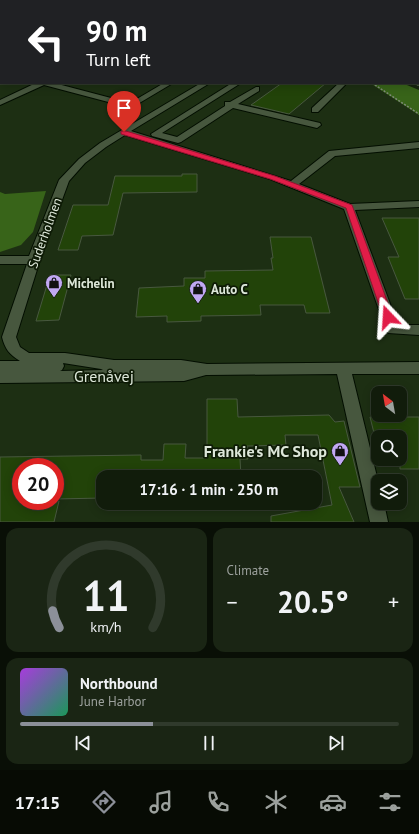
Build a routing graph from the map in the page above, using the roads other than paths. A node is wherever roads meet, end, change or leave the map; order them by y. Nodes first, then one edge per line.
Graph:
1 (40, 84) edge
2 (50, 84) edge
3 (167, 84) edge
4 (204, 84) edge
5 (235, 84) edge
6 (342, 84) edge
7 (256, 89) dead end
8 (188, 94) junction
9 (210, 99) junction
10 (0, 103) edge
11 (232, 105) junction
12 (315, 110) dead end
13 (317, 125) dead end
14 (124, 132) junction
15 (419, 145) edge
16 (292, 185) junction
17 (419, 204) edge
18 (350, 207) junction
19 (0, 260) edge
20 (34, 260) junction
21 (419, 330) edge
22 (0, 366) edge
23 (115, 366) junction
24 (419, 368) edge
25 (343, 369) junction
26 (207, 370) junction
27 (0, 377) edge
28 (379, 522) edge

1 - 10 street
2 - 3 street
4 - 8 street, Suderholmen
5 - 9 street
6 - 12 street
7 - 11 street
8 - 9 street
8 - 14 street, Suderholmen
9 - 11 street
9 - 11 street
11 - 13 street
14 - 16 street
14 - 20 street, Suderholmen
15 - 16 street
16 - 18 street
17 - 18 street
18 - 21 street
19 - 20 street
20 - 23 street, Suderholmen
22 - 23 street, Grenåvej
23 - 26 street, Grenåvej
24 - 25 street, Grenåvej
25 - 26 street, Grenåvej
25 - 28 street
26 - 27 street, Grenåvej

